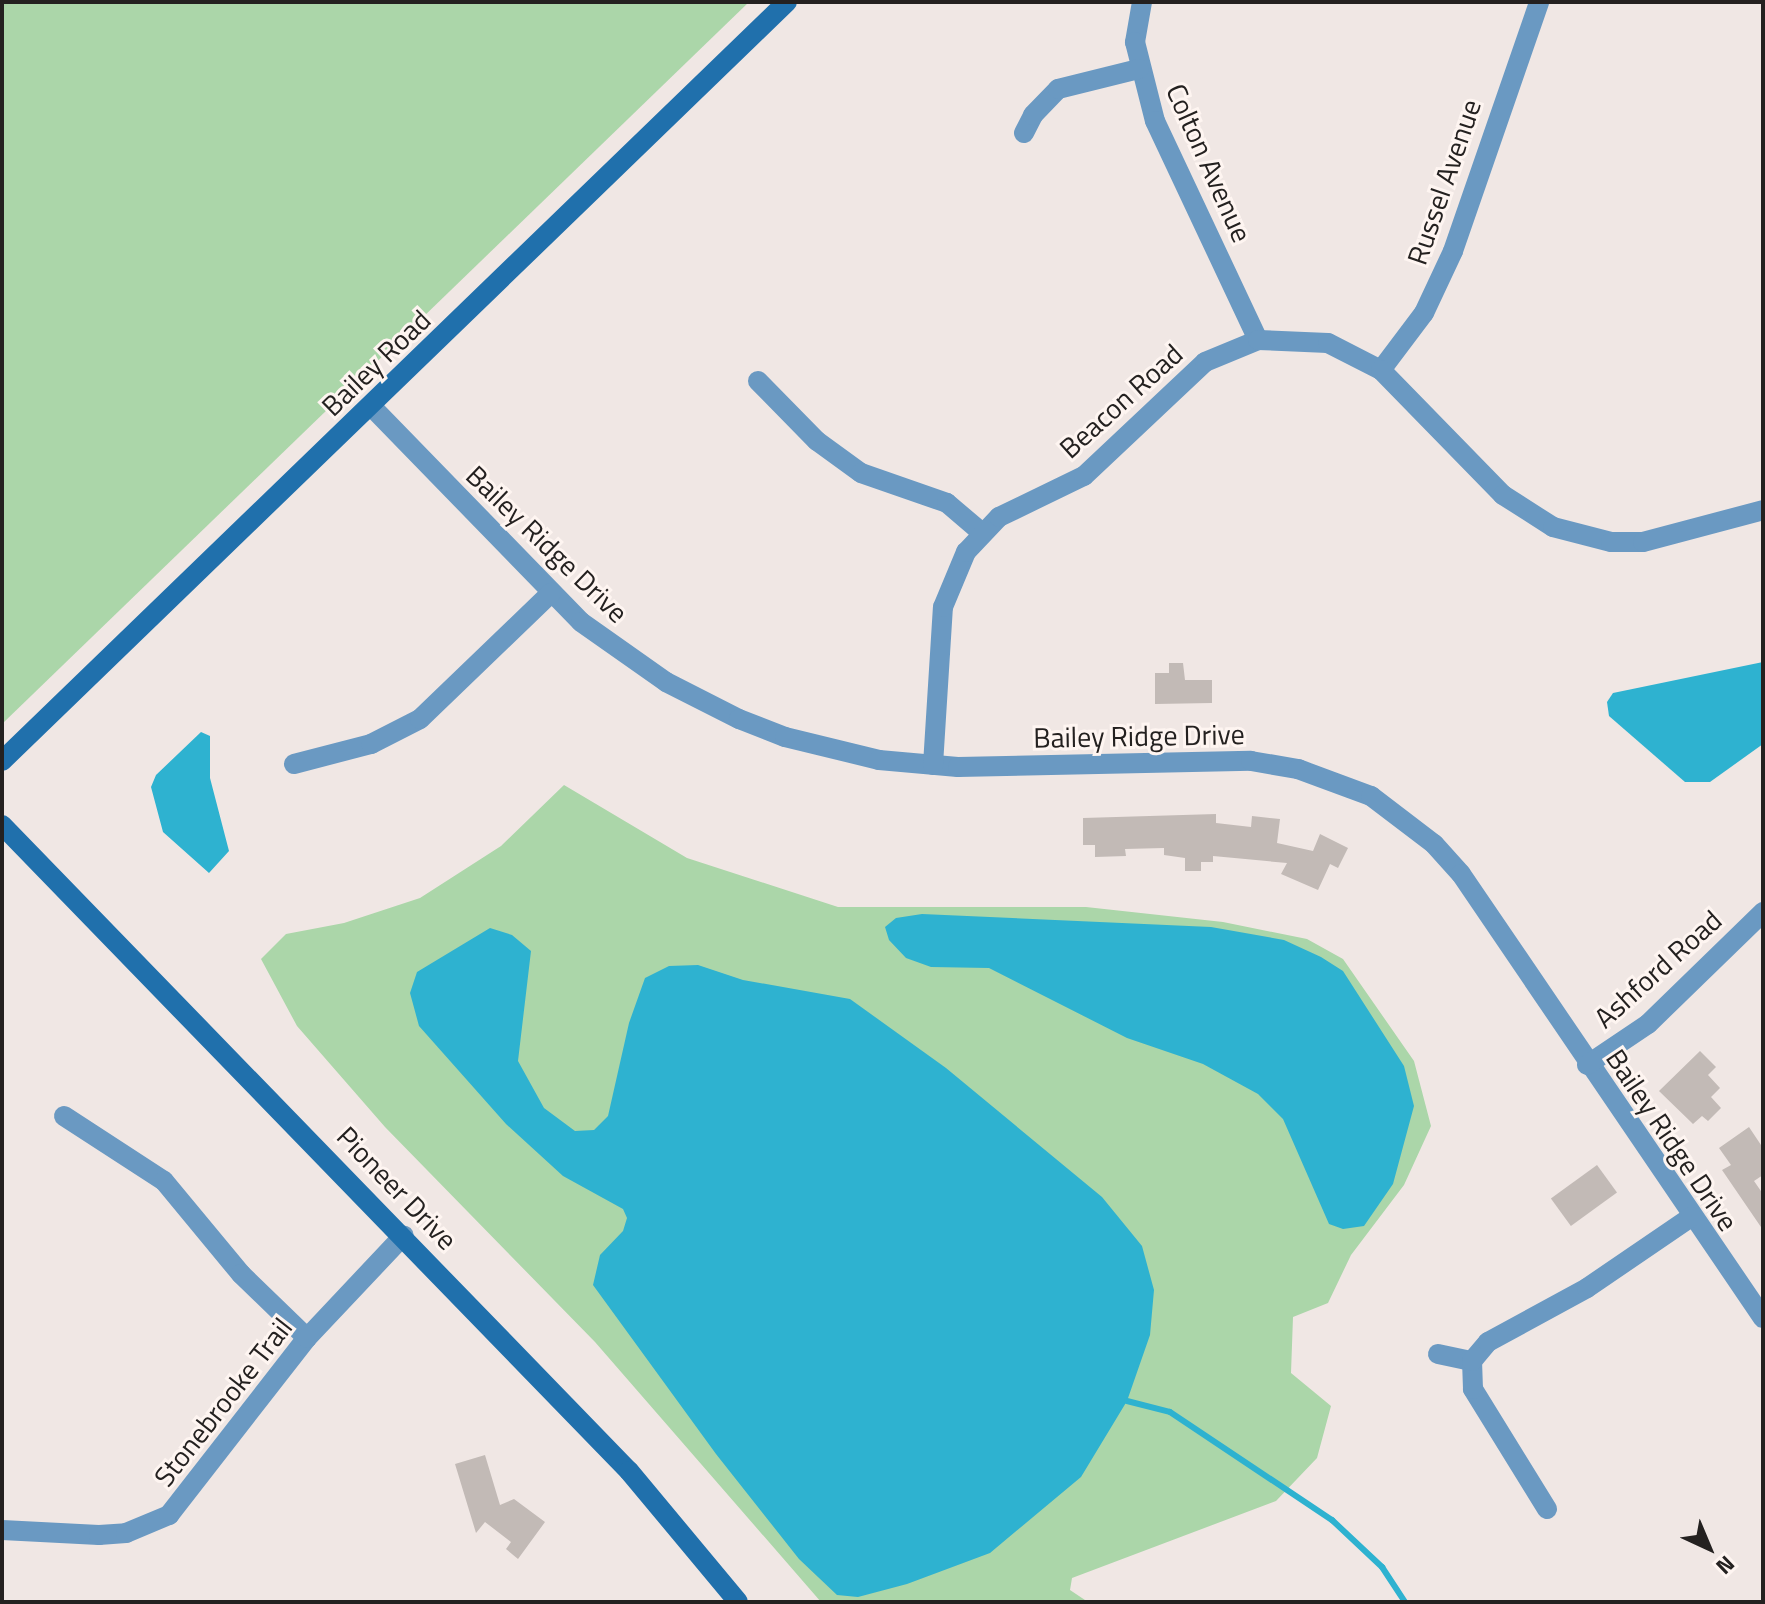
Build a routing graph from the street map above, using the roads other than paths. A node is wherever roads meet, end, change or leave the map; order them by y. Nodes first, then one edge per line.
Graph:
1 (787, 2) edge
2 (1142, 2) edge
3 (1539, 2) edge
4 (1139, 69) junction
5 (1024, 133) dead end
6 (1258, 340) junction
7 (1381, 370) junction
8 (758, 381) dead end
9 (371, 406) junction
10 (1763, 510) edge
11 (981, 532) junction
12 (551, 593) junction
13 (2, 761) edge
14 (294, 764) dead end
15 (933, 765) junction
16 (2, 825) edge
17 (1763, 912) edge
18 (1587, 1065) junction
19 (64, 1116) dead end
20 (1691, 1217) junction
21 (404, 1235) junction
22 (1763, 1318) edge
23 (307, 1338) junction
24 (1438, 1354) dead end
25 (1472, 1361) junction
26 (1547, 1509) dead end
27 (2, 1530) edge
28 (738, 1602) edge

1 - 9 main road, Bailey Road
2 - 4 street, Colton Avenue
3 - 7 street, Russel Avenue
4 - 5 street
4 - 6 street, Colton Avenue
6 - 7 street, Beacon Road
6 - 11 street, Beacon Road
7 - 10 street, Beacon Road
8 - 11 street
9 - 12 street, Bailey Ridge Drive
9 - 13 main road, Bailey Road
11 - 15 street, Beacon Road
12 - 14 street
12 - 15 street, Bailey Ridge Drive
15 - 18 street, Bailey Ridge Drive
16 - 21 main road, Pioneer Drive
17 - 18 street, Ashford Road
18 - 20 street, Bailey Ridge Drive
19 - 23 street
20 - 22 street, Bailey Ridge Drive
20 - 25 street
21 - 23 street, Stonebrooke Trail
21 - 28 main road, Pioneer Drive
23 - 27 street, Stonebrooke Trail
24 - 25 street
25 - 26 street

